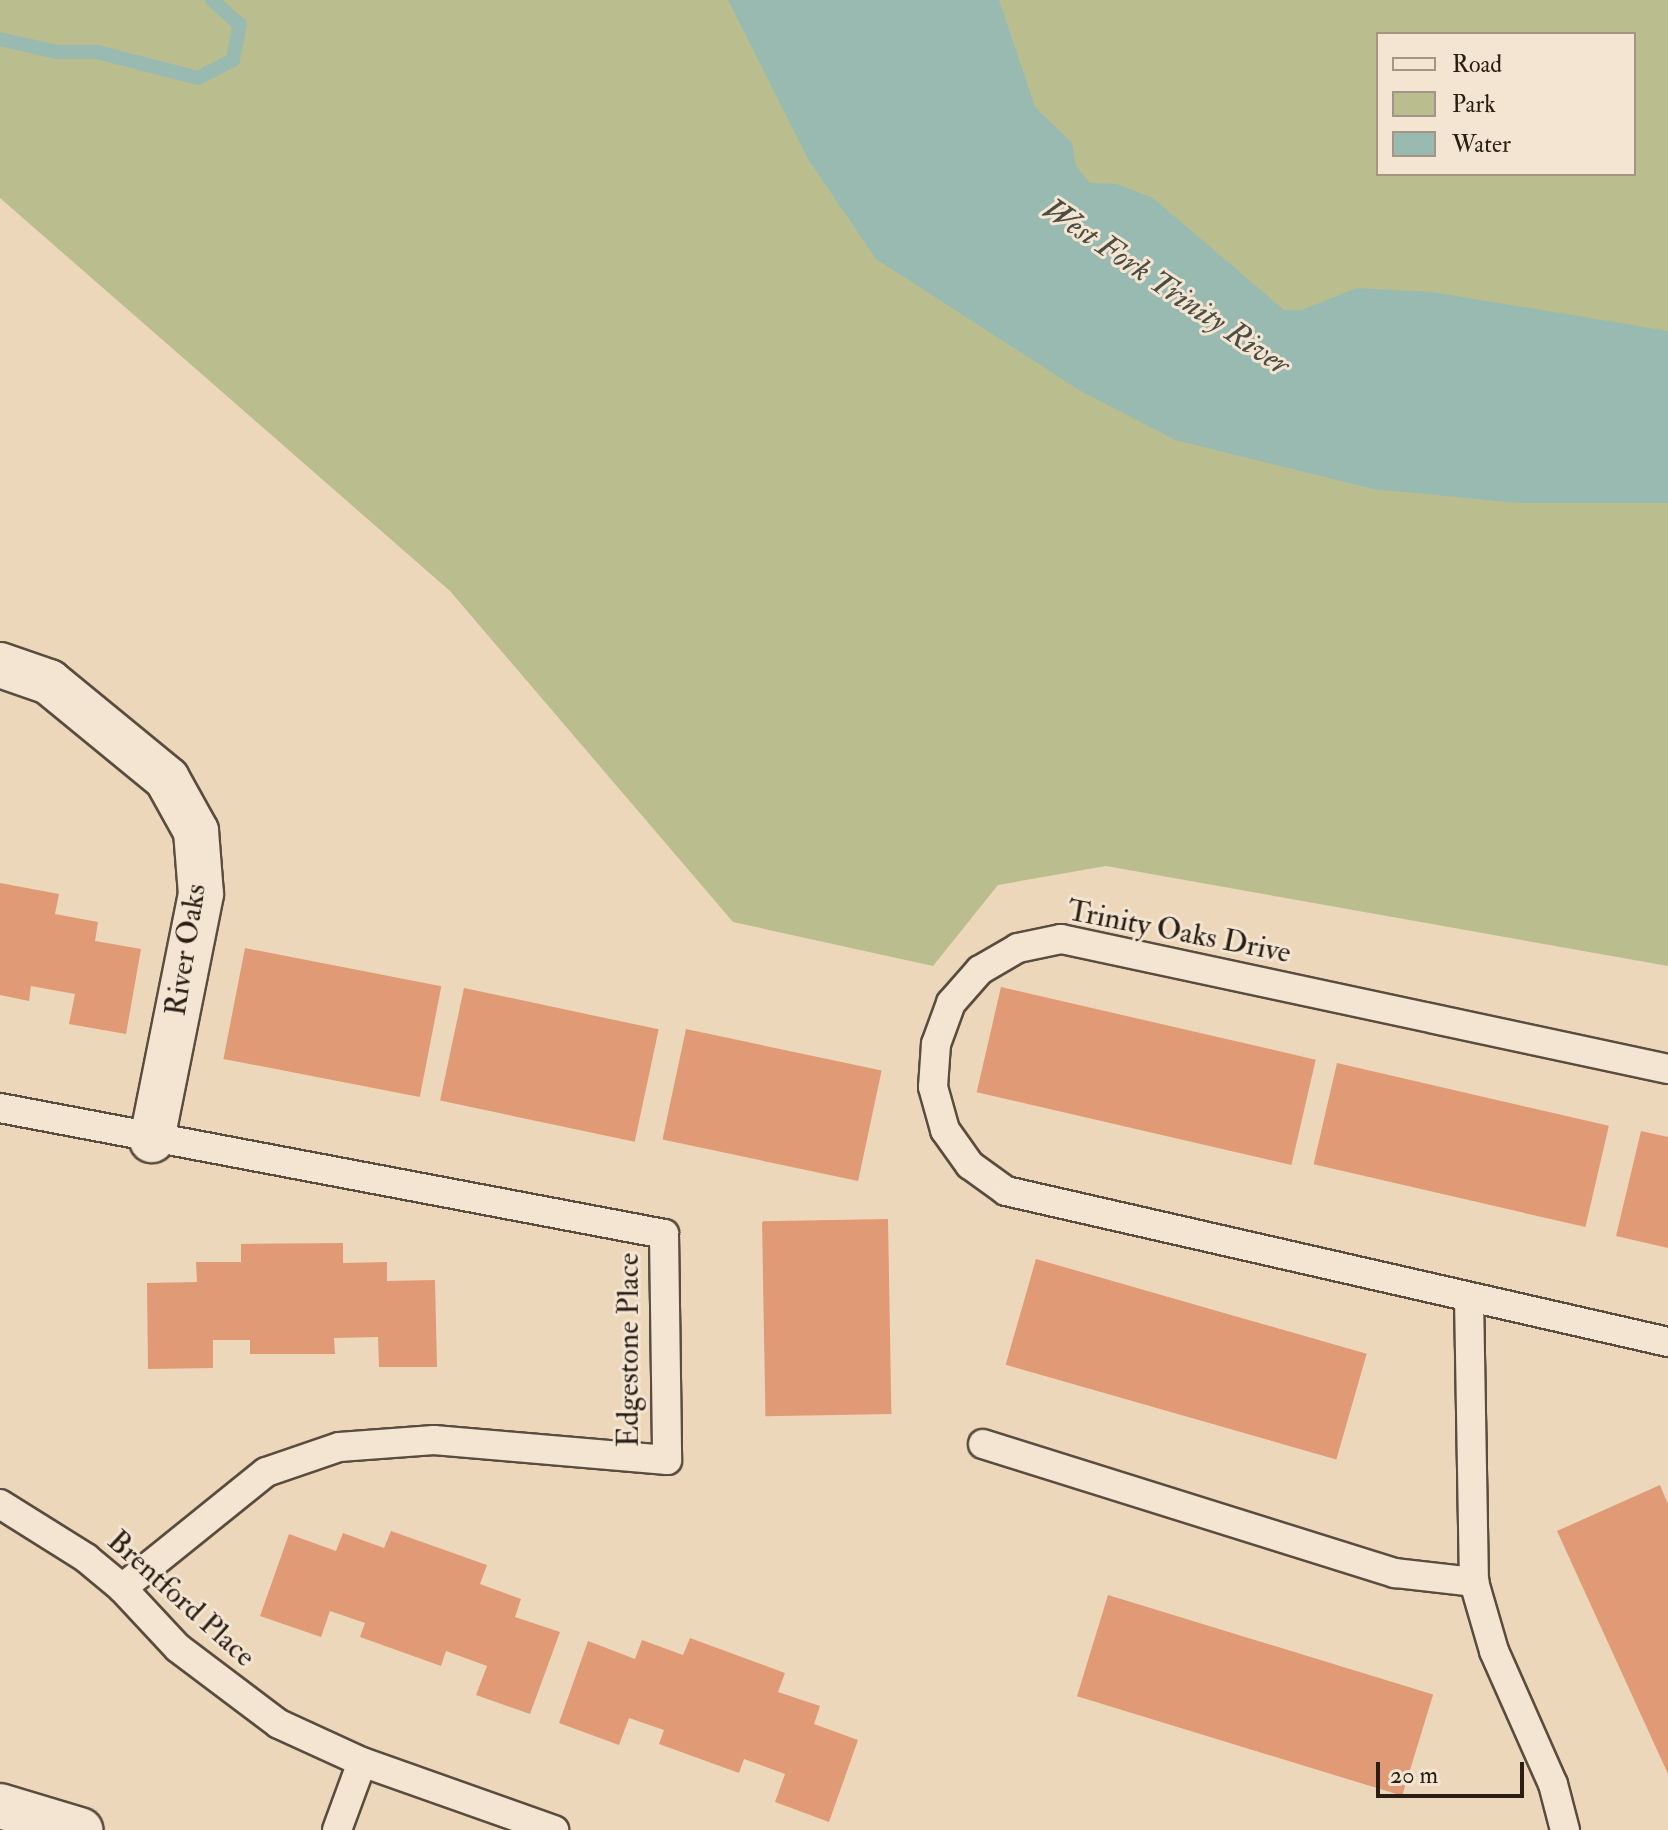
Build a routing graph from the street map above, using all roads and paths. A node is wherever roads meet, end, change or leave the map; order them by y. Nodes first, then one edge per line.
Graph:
1 (0, 665) edge
2 (1668, 1069) edge
3 (0, 1108) edge
4 (152, 1140) junction
5 (1469, 1297) junction
6 (1668, 1342) edge
7 (983, 1444) dead end
8 (0, 1504) edge
9 (1474, 1582) junction
10 (122, 1588) junction
11 (362, 1762) junction
12 (0, 1806) edge
13 (80, 1830) edge
14 (337, 1830) edge
15 (554, 1830) edge
16 (1565, 1830) edge

1 - 4 street, River Oaks
2 - 5 lane, Trinity Oaks Drive
3 - 4 lane, Edgestone Place
4 - 10 lane, Edgestone Place
5 - 6 lane, Trinity Oaks Drive
5 - 9 lane
7 - 9 lane
8 - 10 lane, Brentford Place
9 - 16 lane
10 - 11 lane, Brentford Place
11 - 14 lane
11 - 15 lane, Brentford Place
12 - 13 street

